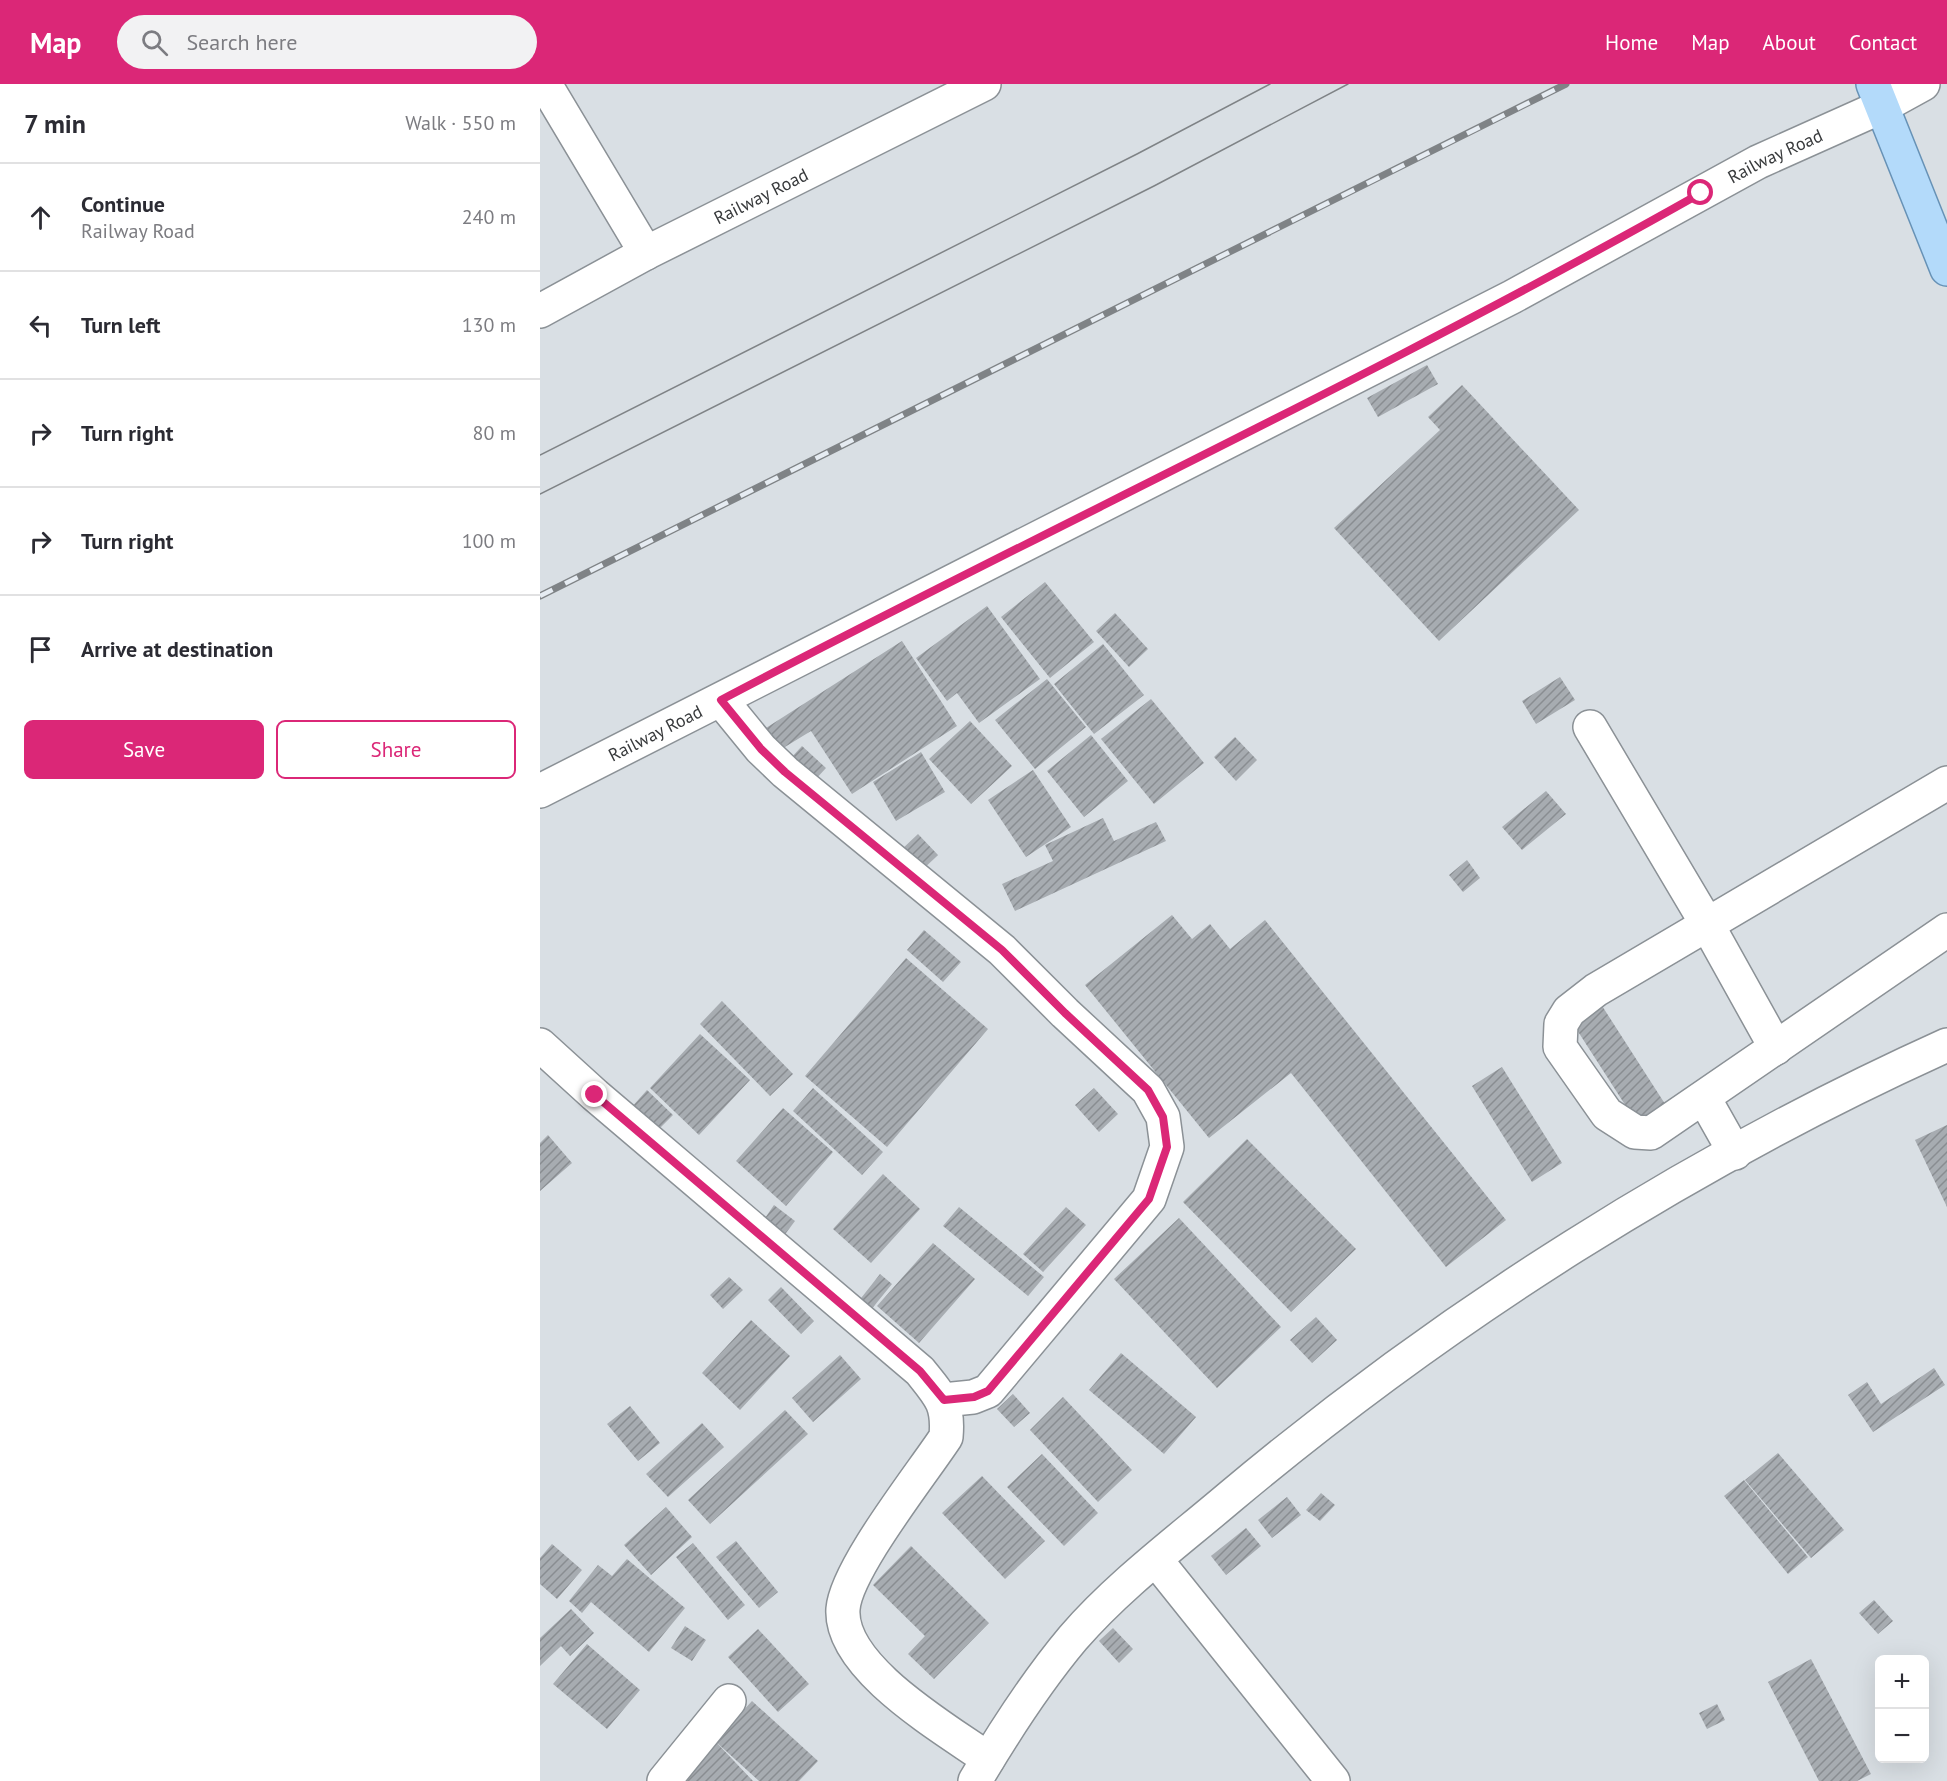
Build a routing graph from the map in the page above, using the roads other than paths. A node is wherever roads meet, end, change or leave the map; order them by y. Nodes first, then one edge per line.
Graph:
1 (545, 84) edge
2 (984, 84) edge
3 (1923, 84) edge
4 (1878, 95) edge
5 (646, 253) junction
6 (1946, 266) edge
7 (540, 311) edge
8 (721, 700) junction
9 (1590, 727) dead end
10 (1947, 783) edge
11 (540, 791) edge
12 (1707, 924) junction
13 (1947, 930) edge
14 (540, 1045) edge
15 (1947, 1045) edge
16 (1776, 1048) junction
17 (1704, 1098) junction
18 (1734, 1153) junction
19 (944, 1400) junction
20 (1156, 1560) junction
21 (729, 1701) dead end
22 (981, 1770) edge
23 (664, 1781) edge
24 (1333, 1781) edge

1 - 5 street
2 - 5 street, Railway Road
3 - 4 street, Railway Road
4 - 6 main road
4 - 8 street, Railway Road
5 - 7 street, Railway Road
8 - 11 street, Railway Road
8 - 19 street
9 - 12 street
10 - 12 street
12 - 16 street
12 - 17 street
13 - 16 street
14 - 19 street
15 - 18 street
16 - 17 street
17 - 18 street
18 - 20 street
19 - 22 street
20 - 22 street
20 - 24 street
21 - 23 street

